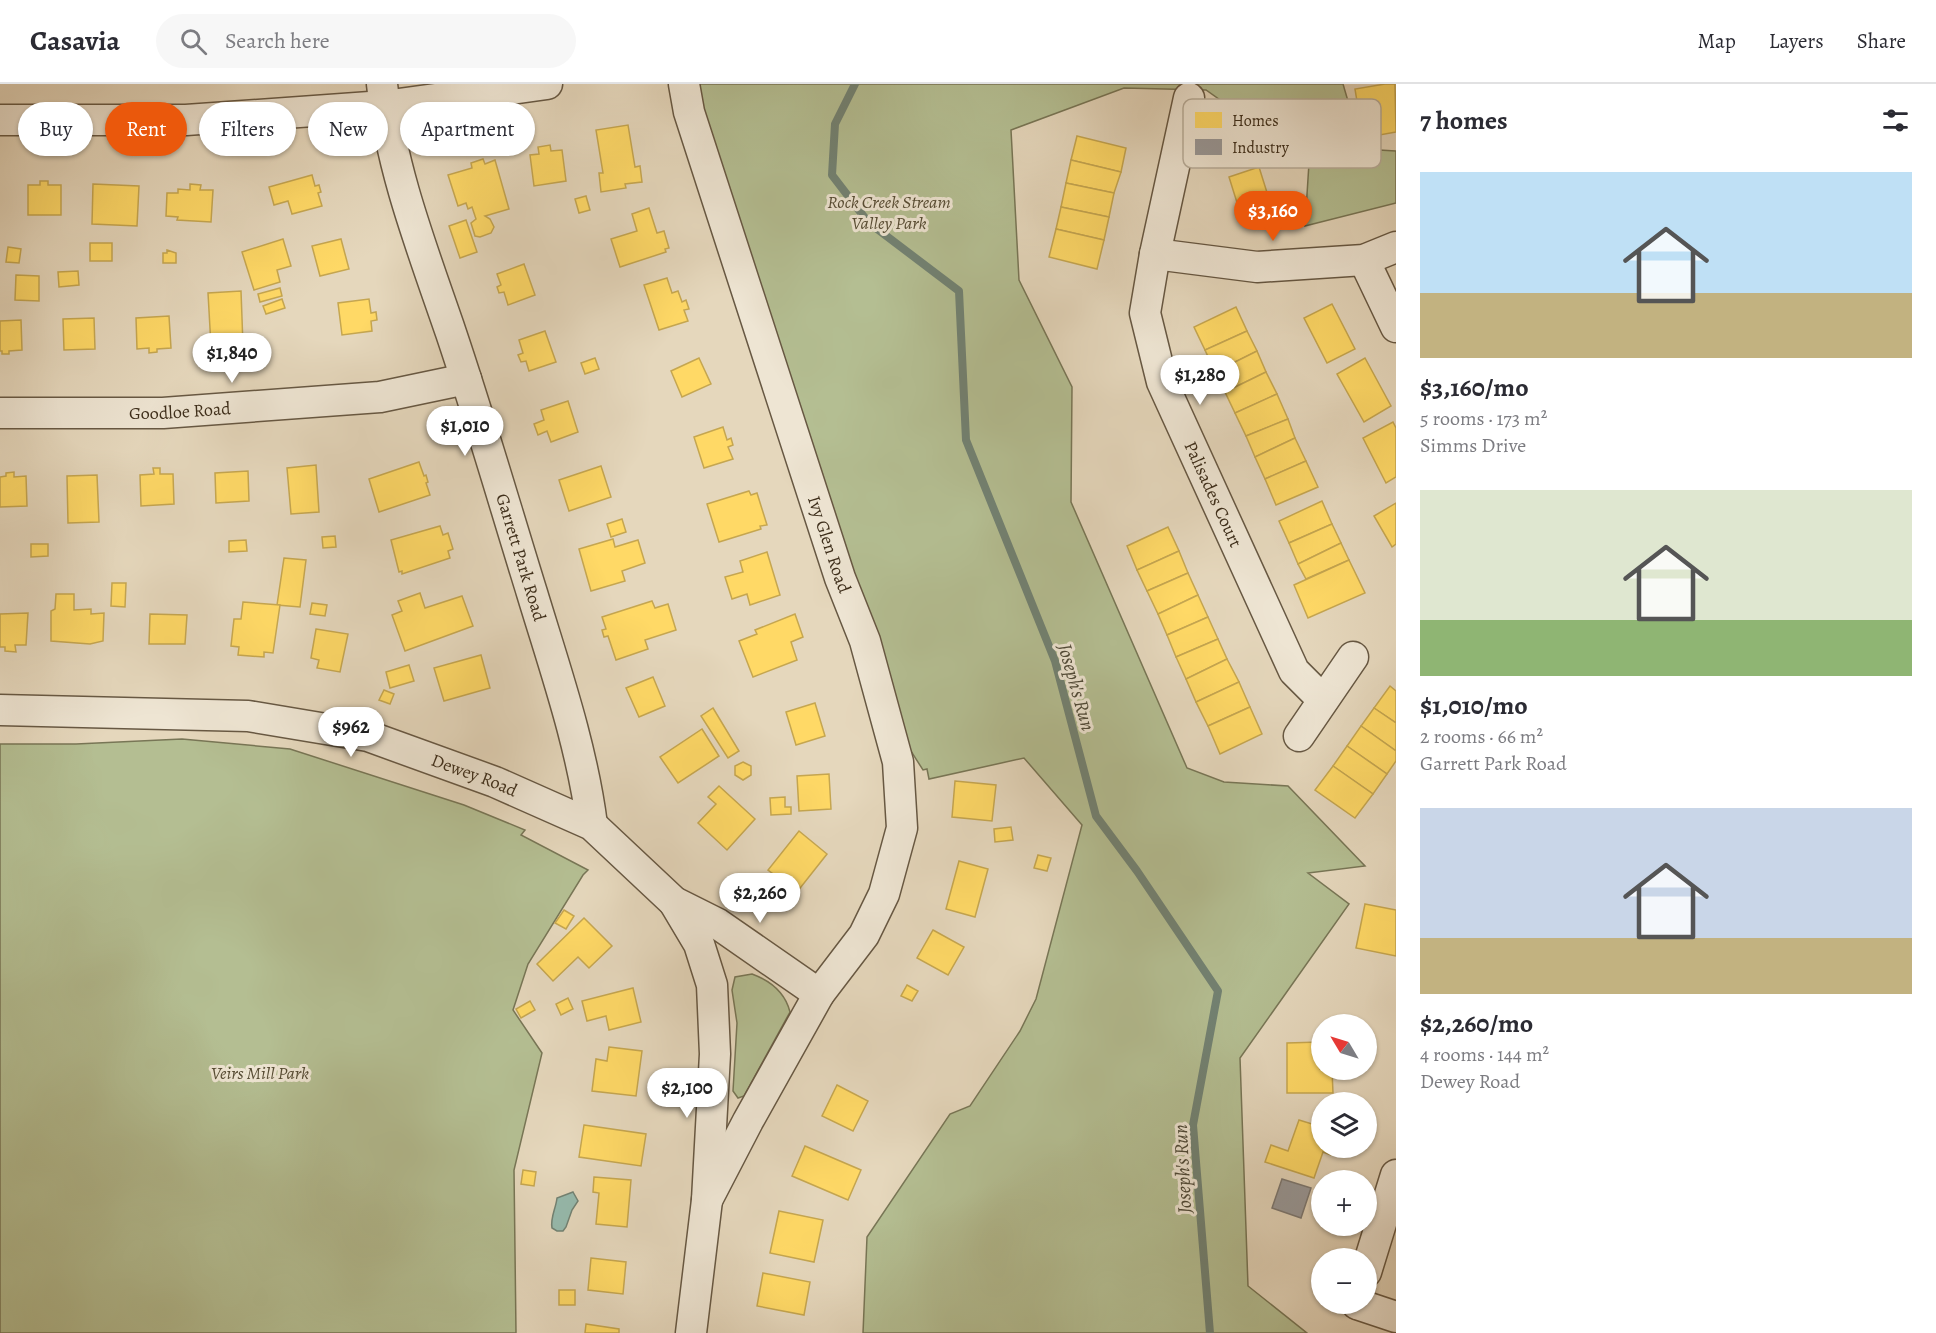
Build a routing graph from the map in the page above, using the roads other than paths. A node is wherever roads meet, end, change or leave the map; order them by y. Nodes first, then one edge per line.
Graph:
1 (547, 84) edge
2 (684, 84) edge
3 (383, 95) edge
4 (0, 120) edge
5 (1183, 126) edge
6 (1396, 247) edge
7 (1155, 254) junction
8 (1364, 260) junction
9 (1396, 327) edge
10 (466, 379) junction
11 (0, 413) edge
12 (1353, 657) dead end
13 (1323, 700) junction
14 (0, 710) edge
15 (1299, 736) dead end
16 (592, 825) junction
17 (674, 902) junction
18 (819, 994) junction
19 (1396, 1175) edge
20 (707, 1200) junction
21 (1373, 1248) edge
22 (1377, 1311) edge
23 (1396, 1317) edge
24 (691, 1333) edge

1 - 3 street
2 - 18 street, Ivy Glen Road
3 - 4 street
3 - 10 street, Garrett Park Road
5 - 7 street, Palisades Court
6 - 8 street
7 - 8 street
7 - 13 street, Palisades Court
8 - 9 street
10 - 11 street, Goodloe Road
10 - 16 street, Garrett Park Road
12 - 13 street
13 - 15 street
14 - 16 street, Dewey Road
16 - 17 street, Dewey Road
17 - 18 street, Dewey Road
17 - 20 street
18 - 20 street
19 - 21 street
20 - 24 street
22 - 23 street

